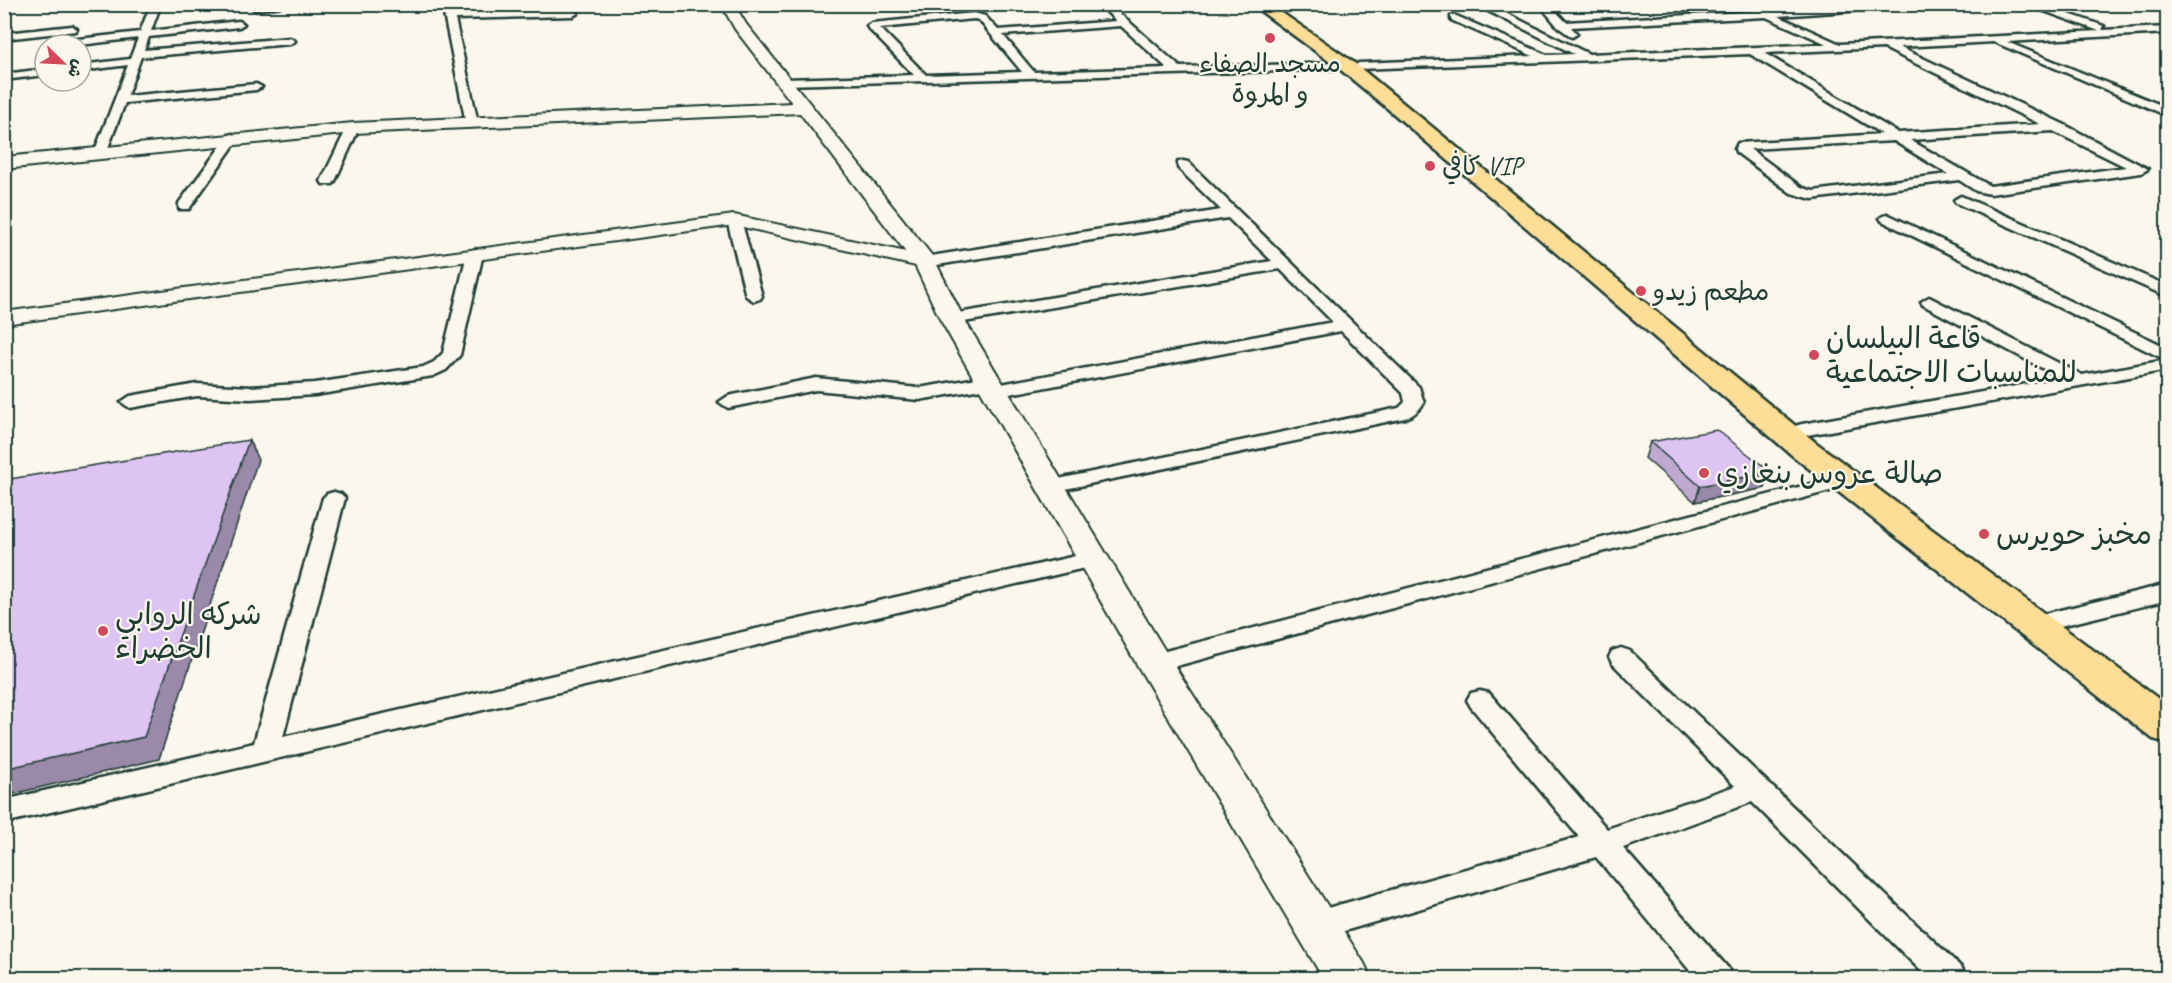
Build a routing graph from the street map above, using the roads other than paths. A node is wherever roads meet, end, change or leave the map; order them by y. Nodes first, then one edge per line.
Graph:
1 (156, 4) edge
2 (249, 4) edge
3 (290, 4) edge
4 (727, 4) edge
5 (1103, 4) edge
6 (1258, 4) edge
7 (1269, 4) edge
8 (1478, 4) edge
9 (1543, 4) edge
10 (1745, 4) edge
11 (1945, 4) edge
12 (2029, 4) edge
13 (1888, 6) edge
14 (448, 10) edge
15 (573, 13) dead end
16 (1765, 13) junction
17 (1454, 18) dead end
18 (1122, 23) junction
19 (239, 24) dead end
20 (1562, 25) junction
21 (86, 28) dead end
22 (2168, 30) edge
23 (54, 31) joint
24 (2140, 31) junction
25 (995, 33) junction
26 (2112, 33) junction
27 (146, 35) junction
28 (6, 36) edge
29 (1992, 39) junction
30 (290, 40) dead end
31 (93, 41) edge
32 (2168, 41) edge
33 (1884, 45) junction
34 (1839, 46) junction
35 (1752, 50) junction
36 (1592, 57) junction
37 (137, 58) junction
38 (1548, 59) junction
39 (93, 66) edge
40 (1353, 66) junction
41 (1177, 71) junction
42 (33, 73) edge
43 (1031, 75) junction
44 (4, 77) edge
45 (922, 77) junction
46 (785, 82) junction
47 (256, 87) dead end
48 (119, 100) junction
49 (805, 108) junction
50 (2168, 113) edge
51 (472, 123) junction
52 (2059, 127) junction
53 (353, 128) junction
54 (1896, 136) junction
55 (233, 138) junction
56 (100, 153) junction
57 (4, 163) edge
58 (1183, 165) dead end
59 (1961, 176) junction
60 (328, 181) dead end
61 (1961, 200) dead end
62 (184, 206) dead end
63 (1232, 213) junction
64 (1887, 218) dead end
65 (734, 220) junction
66 (475, 254) junction
67 (925, 261) junction
68 (1283, 264) junction
69 (2168, 292) edge
70 (754, 296) dead end
71 (1929, 302) dead end
72 (4, 318) edge
73 (952, 319) junction
74 (1346, 326) junction
75 (2168, 355) edge
76 (2168, 364) edge
77 (2078, 380) junction
78 (992, 386) junction
79 (130, 402) dead end
80 (728, 402) dead end
81 (1802, 430) junction
82 (1845, 481) junction
83 (1051, 486) junction
84 (334, 498) dead end
85 (1093, 560) junction
86 (2168, 592) edge
87 (2052, 620) junction
88 (1621, 657) dead end
89 (1154, 663) junction
90 (2111, 674) junction
91 (1479, 699) dead end
92 (2168, 706) edge
93 (2168, 728) edge
94 (265, 752) junction
95 (1755, 790) junction
96 (4, 812) edge
97 (1599, 844) junction
98 (1317, 925) junction
99 (1348, 978) edge
100 (1716, 978) edge
101 (1950, 978) edge

1 - 27 street
2 - 3 street
4 - 46 main road
5 - 18 street
6 - 40 main road
7 - 40 main road
8 - 36 street
9 - 20 street
10 - 16 street
11 - 13 street
12 - 26 street
13 - 16 street
14 - 15 street
14 - 51 street
16 - 20 street
16 - 34 street
17 - 38 street
18 - 25 street
18 - 41 street
19 - 27 street
20 - 36 street
21 - 23 street
22 - 24 street
23 - 28 street
24 - 26 street
24 - 32 street
25 - 43 street
25 - 45 street
26 - 29 street
27 - 31 street
27 - 37 street
29 - 33 street
29 - 50 street
30 - 37 street
33 - 34 street
33 - 52 street
34 - 35 street
35 - 36 street
35 - 54 street
36 - 38 street
37 - 39 street
37 - 48 street
38 - 40 street
40 - 41 street
40 - 81 main road
40 - 82 main road
41 - 43 street
42 - 44 street
43 - 45 street
45 - 46 street
46 - 49 main road
47 - 48 street
48 - 56 street
49 - 51 main road
49 - 67 main road
51 - 53 main road
52 - 54 street
52 - 59 street
53 - 55 main road
53 - 60 street
54 - 59 street
54 - 59 street
55 - 56 main road
55 - 62 street
56 - 57 main road
58 - 63 street
61 - 69 street
63 - 67 street
63 - 68 street
64 - 75 street
65 - 66 street
65 - 67 street
65 - 70 street
66 - 72 street
66 - 79 street
67 - 73 main road
68 - 73 street
68 - 74 street
71 - 77 street
73 - 78 main road
74 - 78 street
74 - 83 street
76 - 77 street
77 - 81 street
78 - 80 street
78 - 83 main road
81 - 87 main road
82 - 89 street
82 - 90 main road
83 - 85 main road
84 - 94 street
85 - 89 main road
85 - 94 street
86 - 87 street
87 - 90 main road
88 - 95 street
89 - 98 main road
90 - 92 main road
90 - 93 main road
91 - 97 street
94 - 96 street
95 - 97 street
95 - 101 street
97 - 98 street
97 - 100 street
98 - 99 main road

